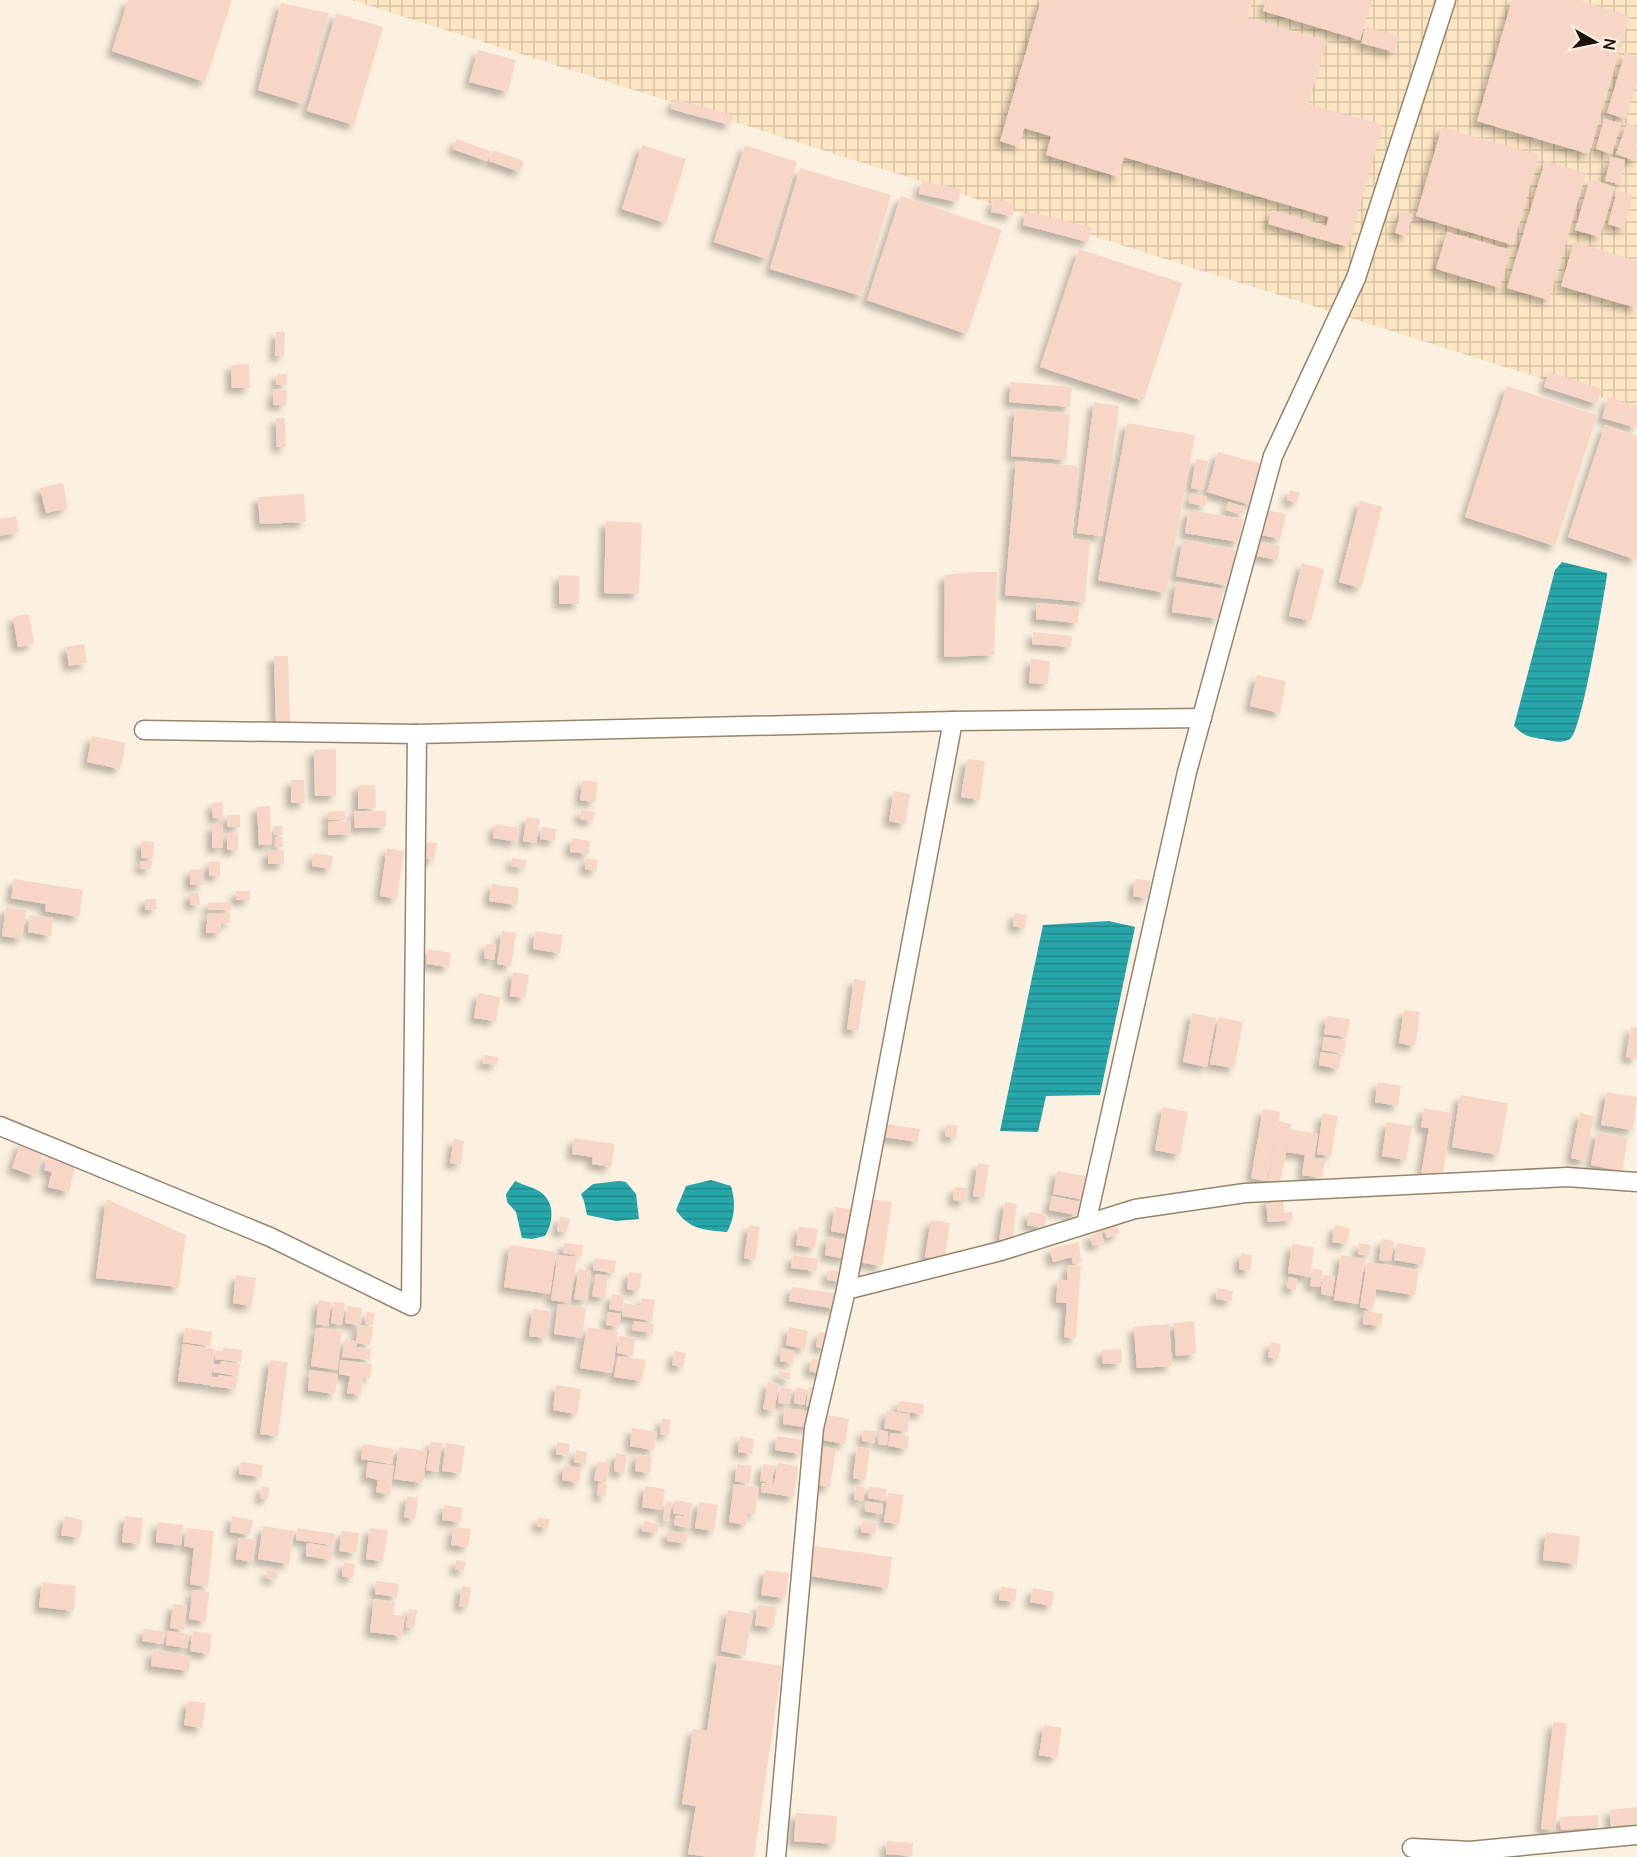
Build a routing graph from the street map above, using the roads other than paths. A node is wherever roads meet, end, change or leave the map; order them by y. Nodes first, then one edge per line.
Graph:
1 (1446, 0) edge
2 (1202, 717) junction
3 (953, 721) junction
4 (144, 730) dead end
5 (417, 734) junction
6 (0, 1126) edge
7 (1637, 1182) edge
8 (1086, 1224) junction
9 (846, 1290) junction
10 (1637, 1835) edge
11 (1412, 1848) dead end
12 (776, 1857) edge

1 - 2 street
2 - 3 street
2 - 8 street
3 - 5 street
3 - 9 street
4 - 5 street
5 - 6 street
7 - 8 street
8 - 9 street
9 - 12 street
10 - 11 street

